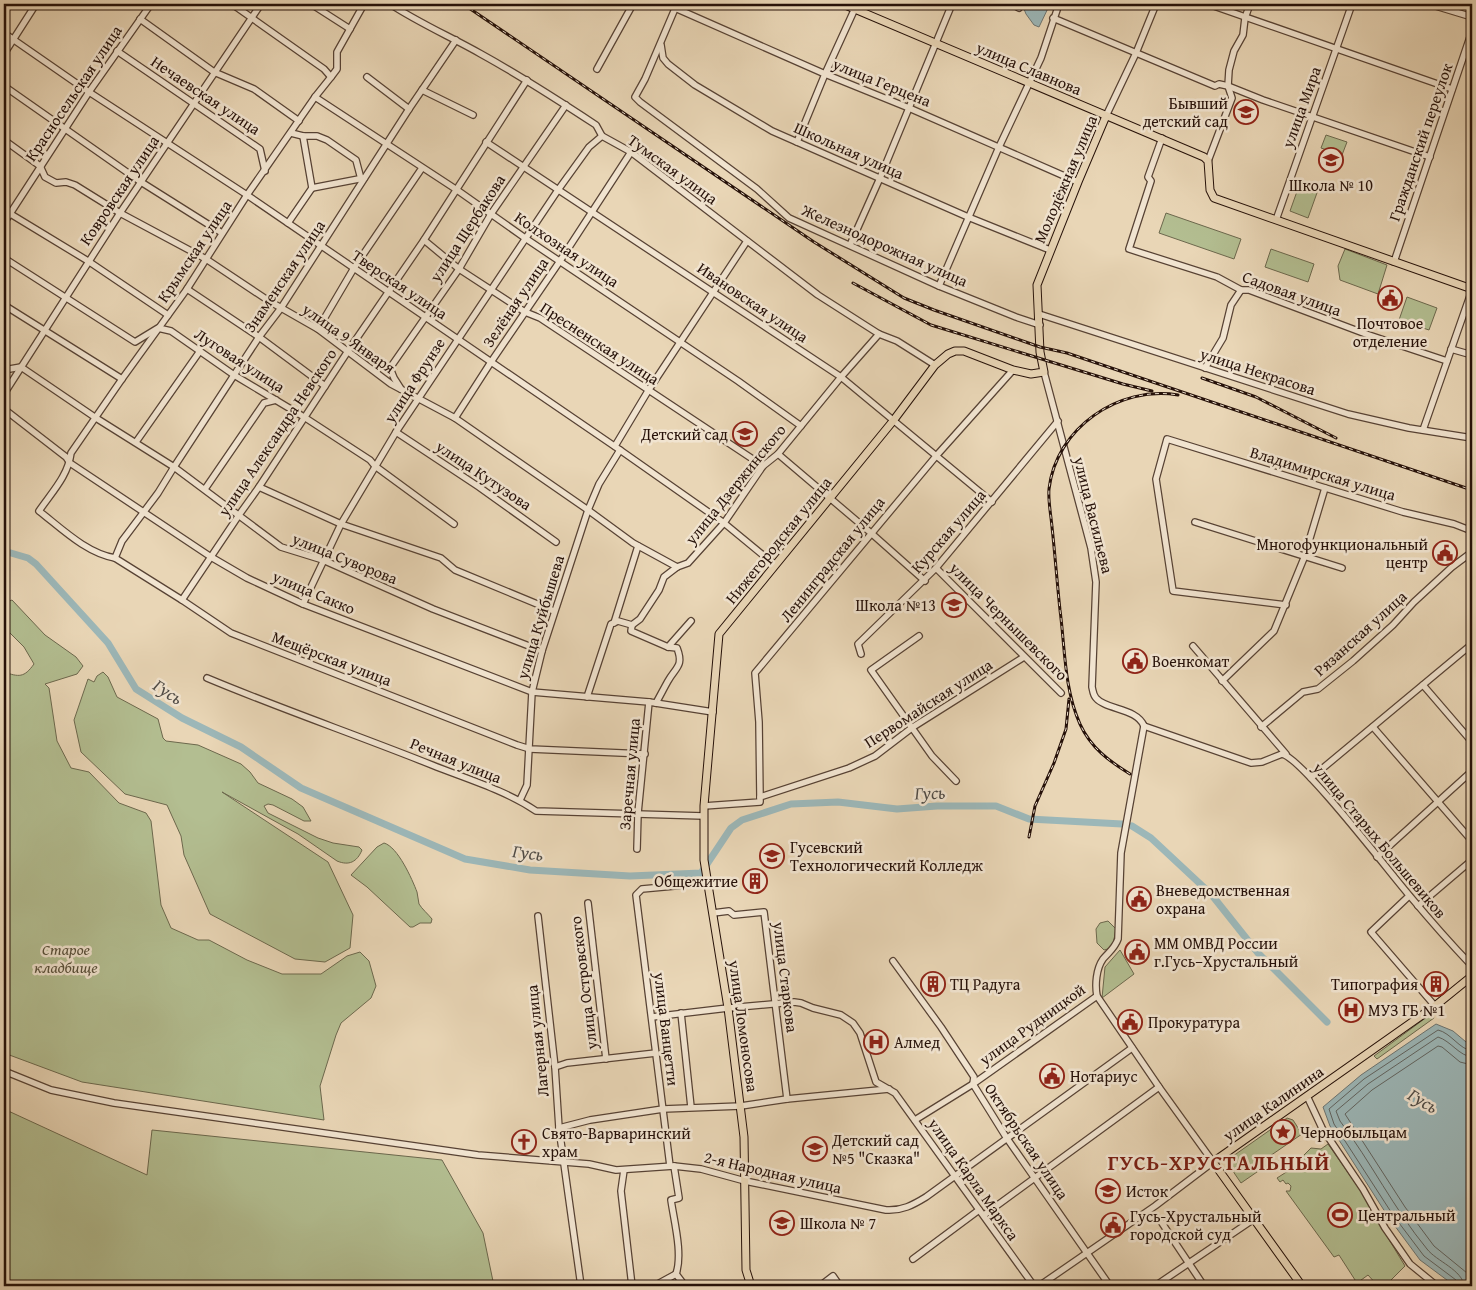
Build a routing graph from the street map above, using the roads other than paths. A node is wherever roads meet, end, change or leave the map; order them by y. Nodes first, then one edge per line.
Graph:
1 (36, 4) edge
2 (151, 4) edge
3 (232, 4) edge
4 (261, 4) edge
5 (311, 4) edge
6 (364, 4) edge
7 (390, 4) edge
8 (633, 4) edge
9 (666, 4) edge
10 (843, 4) edge
11 (952, 4) edge
12 (1012, 4) edge
13 (1059, 4) edge
14 (1156, 4) edge
15 (1208, 4) edge
16 (1250, 4) edge
17 (1352, 4) edge
18 (1429, 4) edge
19 (676, 6) edge
20 (856, 6) edge
21 (1019, 8) dead end
22 (252, 18) junction
23 (1053, 18) junction
24 (1245, 18) junction
25 (1472, 18) edge
26 (140, 19) junction
27 (350, 29) junction
28 (1472, 31) edge
29 (4, 33) edge
30 (13, 39) junction
31 (456, 40) junction
32 (661, 44) junction
33 (936, 44) junction
34 (1337, 48) junction
35 (117, 51) junction
36 (1136, 53) junction
37 (4, 54) edge
38 (597, 69) dead end
39 (214, 72) junction
40 (825, 74) junction
41 (331, 77) junction
42 (367, 77) dead end
43 (527, 80) junction
44 (1028, 82) junction
45 (4, 86) edge
46 (1228, 86) junction
47 (1452, 89) junction
48 (422, 90) junction
49 (89, 92) junction
50 (315, 97) junction
51 (194, 103) junction
52 (566, 105) junction
53 (909, 108) junction
54 (409, 109) junction
55 (473, 115) dead end
56 (1106, 116) junction
57 (1311, 116) junction
58 (299, 121) junction
59 (66, 128) junction
60 (290, 133) junction
61 (303, 136) junction
62 (602, 136) junction
63 (1162, 138) junction
64 (4, 140) edge
65 (486, 142) junction
66 (797, 142) junction
67 (167, 143) junction
68 (386, 144) junction
69 (998, 147) junction
70 (631, 152) junction
71 (1430, 157) junction
72 (1206, 159) junction
73 (40, 166) junction
74 (523, 167) junction
75 (422, 168) junction
76 (265, 171) junction
77 (363, 178) junction
78 (880, 178) junction
79 (142, 182) junction
80 (1078, 182) junction
81 (312, 188) junction
82 (457, 190) junction
83 (558, 190) junction
84 (247, 195) junction
85 (7, 212) edge
86 (120, 213) junction
87 (591, 213) junction
88 (491, 214) junction
89 (968, 217) junction
90 (1276, 220) junction
91 (4, 223) edge
92 (288, 223) junction
93 (222, 232) junction
94 (525, 238) junction
95 (424, 240) junction
96 (747, 240) junction
97 (850, 245) junction
98 (321, 247) junction
99 (1050, 250) junction
100 (4, 258) edge
101 (206, 259) junction
102 (88, 261) junction
103 (560, 261) junction
104 (1394, 262) junction
105 (354, 268) junction
106 (459, 269) junction
107 (939, 286) junction
108 (187, 289) junction
109 (1472, 289) edge
110 (491, 290) junction
111 (1241, 290) junction
112 (712, 292) junction
113 (389, 293) junction
114 (65, 297) junction
115 (4, 305) edge
116 (281, 308) junction
117 (524, 312) junction
118 (1039, 314) junction
119 (168, 315) junction
120 (425, 317) junction
121 (1040, 325) junction
122 (158, 328) junction
123 (318, 329) junction
124 (45, 331) junction
125 (879, 334) junction
126 (259, 338) junction
127 (457, 340) junction
128 (681, 342) junction
129 (1451, 349) junction
130 (200, 351) junction
131 (348, 351) junction
132 (1472, 356) edge
133 (1447, 361) junction
134 (491, 362) junction
135 (936, 366) junction
136 (21, 368) junction
137 (1205, 368) junction
138 (4, 370) edge
139 (1013, 370) junction
140 (1044, 372) junction
141 (234, 375) junction
142 (841, 377) junction
143 (122, 379) junction
144 (326, 386) junction
145 (403, 390) junction
146 (648, 390) junction
147 (4, 394) edge
148 (418, 398) junction
149 (276, 400) junction
150 (4, 408) edge
151 (304, 417) junction
152 (96, 418) junction
153 (455, 418) junction
154 (894, 421) junction
155 (1058, 421) junction
156 (801, 426) junction
157 (1423, 430) junction
158 (396, 432) junction
159 (1472, 438) edge
160 (136, 442) junction
161 (618, 448) junction
162 (778, 454) junction
163 (937, 455) junction
164 (70, 464) junction
165 (374, 466) junction
166 (763, 466) junction
167 (174, 467) junction
168 (259, 487) junction
169 (1325, 488) junction
170 (205, 489) junction
171 (831, 498) junction
172 (992, 502) junction
173 (588, 510) junction
174 (39, 511) joint
175 (143, 512) junction
176 (239, 515) junction
177 (1195, 522) dead end
178 (724, 523) junction
179 (341, 524) junction
180 (454, 524) dead end
181 (1472, 531) edge
182 (871, 532) junction
183 (556, 542) dead end
184 (638, 546) junction
185 (1472, 552) edge
186 (211, 557) junction
187 (115, 558) junction
188 (1304, 558) junction
189 (323, 560) junction
190 (775, 565) junction
191 (677, 567) junction
192 (936, 568) junction
193 (1342, 568) dead end
194 (925, 581) junction
195 (182, 600) junction
196 (303, 604) junction
197 (1286, 605) junction
198 (554, 611) junction
199 (691, 621) dead end
200 (614, 622) junction
201 (632, 625) junction
202 (919, 636) dead end
203 (1472, 644) edge
204 (1193, 646) dead end
205 (668, 647) junction
206 (542, 651) junction
207 (860, 654) dead end
208 (1024, 656) junction
209 (207, 678) dead end
210 (1222, 681) junction
211 (1423, 685) junction
212 (532, 692) junction
213 (1061, 694) dead end
214 (587, 697) junction
215 (649, 702) junction
216 (656, 703) junction
217 (712, 712) junction
218 (1144, 726) junction
219 (1262, 726) junction
220 (1373, 727) junction
221 (913, 728) junction
222 (1472, 742) edge
223 (530, 749) junction
224 (645, 754) junction
225 (1286, 755) junction
226 (1472, 771) edge
227 (1311, 778) junction
228 (956, 781) dead end
229 (760, 797) junction
230 (520, 800) junction
231 (1438, 803) junction
232 (704, 806) junction
233 (638, 813) junction
234 (704, 816) junction
235 (1472, 841) edge
236 (637, 849) dead end
237 (1377, 856) junction
238 (1472, 860) edge
239 (706, 880) junction
240 (1409, 896) junction
241 (588, 903) dead end
242 (1418, 906) junction
243 (712, 913) junction
244 (538, 916) dead end
245 (893, 961) dead end
246 (1472, 966) edge
247 (1472, 976) edge
248 (1097, 996) junction
249 (775, 1003) junction
250 (1435, 1006) junction
251 (728, 1008) junction
252 (681, 1013) junction
253 (652, 1017) junction
254 (1132, 1048) junction
255 (656, 1053) junction
256 (606, 1059) junction
257 (555, 1067) junction
258 (4, 1071) edge
259 (972, 1084) junction
260 (1159, 1087) junction
261 (889, 1089) junction
262 (1307, 1096) junction
263 (787, 1099) junction
264 (741, 1106) junction
265 (691, 1107) junction
266 (663, 1109) junction
267 (915, 1120) junction
268 (559, 1128) junction
269 (1006, 1137) junction
270 (1213, 1162) junction
271 (564, 1163) junction
272 (672, 1166) junction
273 (624, 1170) junction
274 (955, 1176) junction
275 (1034, 1178) junction
276 (745, 1181) junction
277 (982, 1212) junction
278 (1254, 1218) junction
279 (1160, 1220) dead end
280 (1087, 1253) junction
281 (913, 1259) dead end
282 (1189, 1263) junction
283 (676, 1274) junction
284 (581, 1286) edge
285 (632, 1286) edge
286 (654, 1286) edge
287 (685, 1286) edge
288 (751, 1286) edge
289 (820, 1286) edge
290 (840, 1286) edge
291 (1034, 1286) edge
292 (1038, 1286) edge
293 (1110, 1286) edge
294 (1155, 1286) edge
295 (1204, 1286) edge
296 (1302, 1286) edge
297 (1437, 1286) edge

1 - 30 street
2 - 26 street, Красносельская улица
3 - 22 street
4 - 22 street, Ковровская улица
5 - 27 street
6 - 27 street, Крымская улица
7 - 31 street, Тумская улица
8 - 38 street
9 - 19 street, улица Герцена
10 - 20 main road, улица Славнова
11 - 33 street
12 - 21 street
13 - 23 street
14 - 36 street, Молодёжная улица
15 - 24 street
16 - 24 street
17 - 34 street, улица Мира
18 - 25 street
19 - 32 street
19 - 40 street, улица Герцена
20 - 33 main road, улица Славнова
20 - 40 street
22 - 39 street, Ковровская улица
22 - 41 street
23 - 36 street
23 - 44 street
24 - 34 street
24 - 46 street
26 - 35 street, Красносельская улица
26 - 39 street
27 - 41 street, Крымская улица
28 - 47 street, Гражданский переулок
29 - 30 street, Тверская улица
30 - 37 street
30 - 49 street, Тверская улица
31 - 43 street, Тумская улица
31 - 48 street, Знаменская улица
32 - 66 street, Школьная улица
32 - 97 street, Железнодорожная улица
33 - 44 main road, улица Славнова
33 - 53 street
34 - 47 street
34 - 57 street, улица Мира
35 - 49 street, Красносельская улица
35 - 51 street, Нечаевская улица
36 - 46 street
36 - 56 street, Молодёжная улица
39 - 51 street, Ковровская улица
39 - 58 street
40 - 53 street, улица Герцена
40 - 66 street
41 - 50 street, Крымская улица
42 - 54 street
43 - 52 street, Тумская улица
43 - 65 street, улица Александра Невского
44 - 56 main road, улица Славнова
44 - 69 street
45 - 59 street
46 - 57 street
46 - 72 street
47 - 71 street, Гражданский переулок
48 - 54 street, Знаменская улица
48 - 55 street
49 - 59 street, Красносельская улица
49 - 67 street, Тверская улица
50 - 58 street, Крымская улица
50 - 68 street, Колхозная улица
51 - 67 street, Ковровская улица
51 - 76 street, Нечаевская улица
52 - 62 street, Тумская улица
52 - 74 street, улица Щербакова
53 - 69 street, улица Герцена
53 - 78 street
54 - 68 street, Знаменская улица
56 - 63 main road, улица Славнова
56 - 80 main road, Молодёжная улица
57 - 71 street
57 - 90 street, улица Мира
58 - 60 street, Крымская улица
59 - 73 street, Красносельская улица
59 - 79 street
60 - 61 street
60 - 76 street, Крымская улица
61 - 77 street
61 - 81 street
62 - 70 street, Тумская улица
62 - 83 street, улица Фрунзе
63 - 72 main road, улица Славнова
63 - 111 street, Садовая улица
64 - 73 street, улица 9 Января
65 - 74 street, Ивановская улица
65 - 82 street, улица Александра Невского
66 - 78 street, Школьная улица
67 - 79 street, Ковровская улица
67 - 84 street, Тверская улица
68 - 75 street, Колхозная улица
68 - 77 street, Знаменская улица
69 - 80 street, улица Герцена
69 - 89 street
70 - 87 street, Зелёная улица
70 - 96 street, Тумская улица
71 - 104 street, Гражданский переулок
72 - 90 main road
73 - 85 street, Красносельская улица
73 - 86 street, улица 9 Января
74 - 83 street, Ивановская улица
74 - 88 street, улица Щербакова
75 - 82 street, Колхозная улица
75 - 105 street
76 - 84 street, Крымская улица
77 - 81 street
77 - 98 street, Знаменская улица
78 - 89 street, Школьная улица
78 - 97 street
79 - 86 street, Ковровская улица
79 - 93 street
80 - 99 main road, Молодёжная улица
81 - 92 street
82 - 88 street, Колхозная улица
82 - 95 street, улица Александра Невского
83 - 87 street, Ивановская улица
83 - 94 street, улица Фрунзе
84 - 92 street, Тверская улица
84 - 93 street, Крымская улица
85 - 91 street, Красносельская улица
85 - 102 street
86 - 101 street, улица 9 Января
86 - 102 street, Ковровская улица
87 - 103 street, Зелёная улица
87 - 112 street, Ивановская улица
88 - 94 street, Колхозная улица
88 - 106 street, улица Щербакова
89 - 99 street, Школьная улица
89 - 107 street
90 - 104 main road
92 - 98 street, Тверская улица
93 - 101 street, Крымская улица
94 - 103 street, Колхозная улица
94 - 110 street, улица Фрунзе
95 - 106 street, Пресненская улица
95 - 113 street, улица Александра Невского
96 - 112 street, улица Куйбышева
96 - 125 street, Тумская улица
97 - 107 street, Железнодорожная улица
98 - 105 street, Тверская улица
98 - 116 street, Знаменская улица
99 - 118 main road, Молодёжная улица
100 - 114 street
101 - 108 street, Крымская улица
101 - 116 street, улица 9 Января
102 - 114 street, Ковровская улица
102 - 119 street
103 - 117 street, Зелёная улица
103 - 128 street, Колхозная улица
104 - 109 main road
105 - 113 street, Тверская улица
105 - 123 street
106 - 110 street, Пресненская улица
106 - 120 street, улица Щербакова
107 - 121 street, Железнодорожная улица
108 - 119 street, Крымская улица
108 - 126 street
109 - 129 street
110 - 117 street, Пресненская улица
110 - 127 street, улица Фрунзе
111 - 133 street, Садовая улица
111 - 137 street
112 - 128 street, улица Куйбышева
112 - 142 street, Ивановская улица
113 - 120 street, Тверская улица
113 - 131 street, улица Александра Невского
114 - 122 street
114 - 124 street, Ковровская улица
115 - 124 street
116 - 123 street, улица 9 Января
116 - 126 street, Знаменская улица
117 - 134 street, Зелёная улица
117 - 146 street, Пресненская улица
118 - 121 main road, Молодёжная улица
118 - 137 street, улица Некрасова
119 - 122 street, Крымская улица
120 - 127 street, Тверская улица
120 - 145 street, улица Щербакова
121 - 140 main road, Молодёжная улица
122 - 130 street, Луговая улица
122 - 143 street, Крымская улица
123 - 131 street, улица 9 Января
124 - 136 street, Ковровская улица
124 - 143 street
125 - 135 street, Тумская улица
125 - 142 street, улица Дзержинского
126 - 141 street, Знаменская улица
126 - 144 street
127 - 134 street, Тверская улица
127 - 148 street, улица Фрунзе
128 - 146 street, улица Куйбышева
128 - 156 street, Колхозная улица
129 - 132 street
129 - 133 street
130 - 141 street, Луговая улица
130 - 160 street
131 - 144 street, улица Александра Невского
131 - 145 street, улица 9 Января
133 - 157 street
134 - 153 street, Зелёная улица
134 - 161 street, Тверская улица
135 - 139 main road, Нижегородская улица
135 - 154 main road, Нижегородская улица
136 - 138 street
136 - 147 street, Ковровская улица
136 - 152 street, улица Суворова
137 - 157 street, улица Некрасова
139 - 140 main road, Нижегородская улица
139 - 163 street, Ленинградская улица
140 - 155 street, улица Васильева
141 - 149 street, Луговая улица
141 - 167 street, Знаменская улица
142 - 154 street, Ивановская улица
142 - 156 street, улица Дзержинского
143 - 152 street, Крымская улица
144 - 151 street, улица Александра Невского
145 - 148 street, улица 9 Января
146 - 161 street, улица Куйбышева
146 - 166 street, Пресненская улица
148 - 153 street, улица 9 Января
148 - 158 street, улица Фрунзе
149 - 151 street, Луговая улица
149 - 170 street
150 - 164 street, улица Сакко
151 - 165 street, Луговая улица
151 - 168 street, улица Александра Невского
152 - 160 street, улица Суворова
152 - 164 street, Крымская улица
153 - 173 street, улица 9 Января
154 - 163 street, Ивановская улица
154 - 171 main road, Нижегородская улица
155 - 172 street, Курская улица
155 - 218 street, улица Васильева
156 - 162 street, улица Дзержинского
157 - 159 street, улица Некрасова
158 - 165 street, улица Фрунзе
158 - 183 street, улица Кутузова
160 - 167 street, улица Суворова
161 - 173 street, улица Куйбышева
161 - 178 street, Тверская улица
162 - 166 street, улица Дзержинского
162 - 171 street
163 - 172 street, Ивановская улица
163 - 182 street, Ленинградская улица
164 - 174 street, Крымская улица
164 - 175 street, улица Сакко
165 - 179 street, улица Фрунзе
165 - 180 street, Луговая улица
166 - 178 street, улица Дзержинского
167 - 170 street, улица Суворова
167 - 175 street, Знаменская улица
168 - 176 street, улица Александра Невского
168 - 179 street
169 - 181 street, Владимирская улица
169 - 188 street
169 - 197 street, Владимирская улица
170 - 176 street, улица Суворова
171 - 182 street
171 - 190 main road, Нижегородская улица
172 - 192 street, Курская улица
173 - 184 street, улица 9 Января
173 - 198 street, улица Куйбышева
174 - 187 street, Мещёрская улица
175 - 186 street, улица Сакко
175 - 187 street, Знаменская улица
176 - 186 street, улица Александра Невского
176 - 189 street, улица Суворова
177 - 188 street
178 - 190 street, Тверская улица
178 - 191 street, улица Дзержинского
179 - 189 street, улица Фрунзе
179 - 198 street
182 - 194 street
182 - 229 street, Ленинградская улица
184 - 191 street, улица 9 Января
184 - 200 street
185 - 219 street, Рязанская улица
186 - 195 street, улица Александра Невского
186 - 196 street, улица Сакко
187 - 195 street, Мещёрская улица
188 - 193 street
188 - 197 street
189 - 196 street, улица Фрунзе
189 - 206 street, улица Суворова
190 - 217 main road, Нижегородская улица
191 - 201 street, улица Дзержинского
192 - 194 street, Курская улица
192 - 208 street, улица Чернышевского
194 - 207 street, Курская улица
195 - 223 street, Мещёрская улица
196 - 212 street, улица Сакко
197 - 210 street
198 - 206 street, улица Куйбышева
199 - 205 street
200 - 201 street
200 - 214 street
201 - 205 street
202 - 221 street
203 - 211 street
204 - 210 street, улица Старых Большевиков
205 - 216 street
206 - 212 street, улица Куйбышева
208 - 213 street, улица Чернышевского
208 - 221 street, Первомайская улица
209 - 230 street, Речная улица
210 - 219 street, улица Старых Большевиков
211 - 220 street
211 - 222 street
212 - 214 street, улица Сакко
212 - 223 street, улица Куйбышева
214 - 215 street, улица Сакко
215 - 216 street, улица Сакко
215 - 224 street, Заречная улица
216 - 217 street, улица Сакко
217 - 232 main road, Нижегородская улица
218 - 225 street
218 - 248 street, улица Рудницкой
219 - 225 street, улица Старых Большевиков
220 - 227 street
220 - 231 street
221 - 228 street
221 - 229 street, Первомайская улица
223 - 224 street, Мещёрская улица
223 - 230 street, улица Куйбышева
224 - 233 street, Заречная улица
225 - 227 street, улица Старых Большевиков
226 - 231 street
227 - 237 street, улица Старых Большевиков
229 - 232 street, Первомайская улица
230 - 233 street, Речная улица
231 - 235 street
231 - 237 street
232 - 234 main road, Нижегородская улица
233 - 234 street, Речная улица
233 - 236 street, Заречная улица
234 - 239 main road, Нижегородская улица
237 - 240 street, улица Старых Большевиков
238 - 242 street
239 - 243 main road, улица Ломоносова
239 - 253 street, улица Ванцетти
240 - 242 street, улица Старых Большевиков
240 - 250 street
241 - 256 street, улица Островского
242 - 246 street, улица Старых Большевиков
243 - 249 street, улица Старкова
243 - 251 main road, улица Ломоносова
244 - 257 street, Лагерная улица
245 - 259 street, Октябрьская улица
247 - 250 main road, улица Калинина
248 - 254 street
248 - 259 street, улица Рудницкой
249 - 251 street, улица Карла Маркса
249 - 261 street, улица Карла Маркса
249 - 263 street, улица Старкова
250 - 262 main road, улица Калинина
251 - 252 street, улица Карла Маркса
251 - 264 main road, улица Ломоносова
252 - 253 street, улица Карла Маркса
252 - 265 street
253 - 255 street, улица Ванцетти
254 - 260 street
254 - 269 street
255 - 256 street
255 - 266 street, улица Ванцетти
256 - 257 street
257 - 268 street, Лагерная улица
258 - 271 street, 2-я Народная улица
259 - 267 street, улица Рудницкой
259 - 269 street, Октябрьская улица
260 - 270 street
260 - 275 street
261 - 263 street
261 - 267 street, улица Карла Маркса
262 - 270 main road, улица Калинина
262 - 297 street
263 - 264 street
264 - 265 street
264 - 276 main road, улица Ломоносова
265 - 266 street
266 - 268 street
266 - 272 street, улица Ванцетти
267 - 274 street, улица Карла Маркса
268 - 271 street, Лагерная улица
269 - 274 street
269 - 275 street, Октябрьская улица
270 - 278 main road
270 - 280 street, улица Калинина
271 - 273 street, 2-я Народная улица
271 - 284 street, Лагерная улица
272 - 273 street, 2-я Народная улица
272 - 276 street, 2-я Народная улица
272 - 283 street, улица Ванцетти
273 - 285 street
274 - 276 street, 2-я Народная улица
274 - 277 street, улица Карла Маркса
275 - 277 street
275 - 280 street, Октябрьская улица
276 - 288 main road, улица Ломоносова
277 - 281 street
277 - 291 street, улица Карла Маркса
278 - 282 street
278 - 296 main road
279 - 282 street
280 - 292 street, улица Калинина
280 - 293 street, Октябрьская улица
282 - 294 street
282 - 295 street
283 - 286 street
283 - 287 street
289 - 290 street

